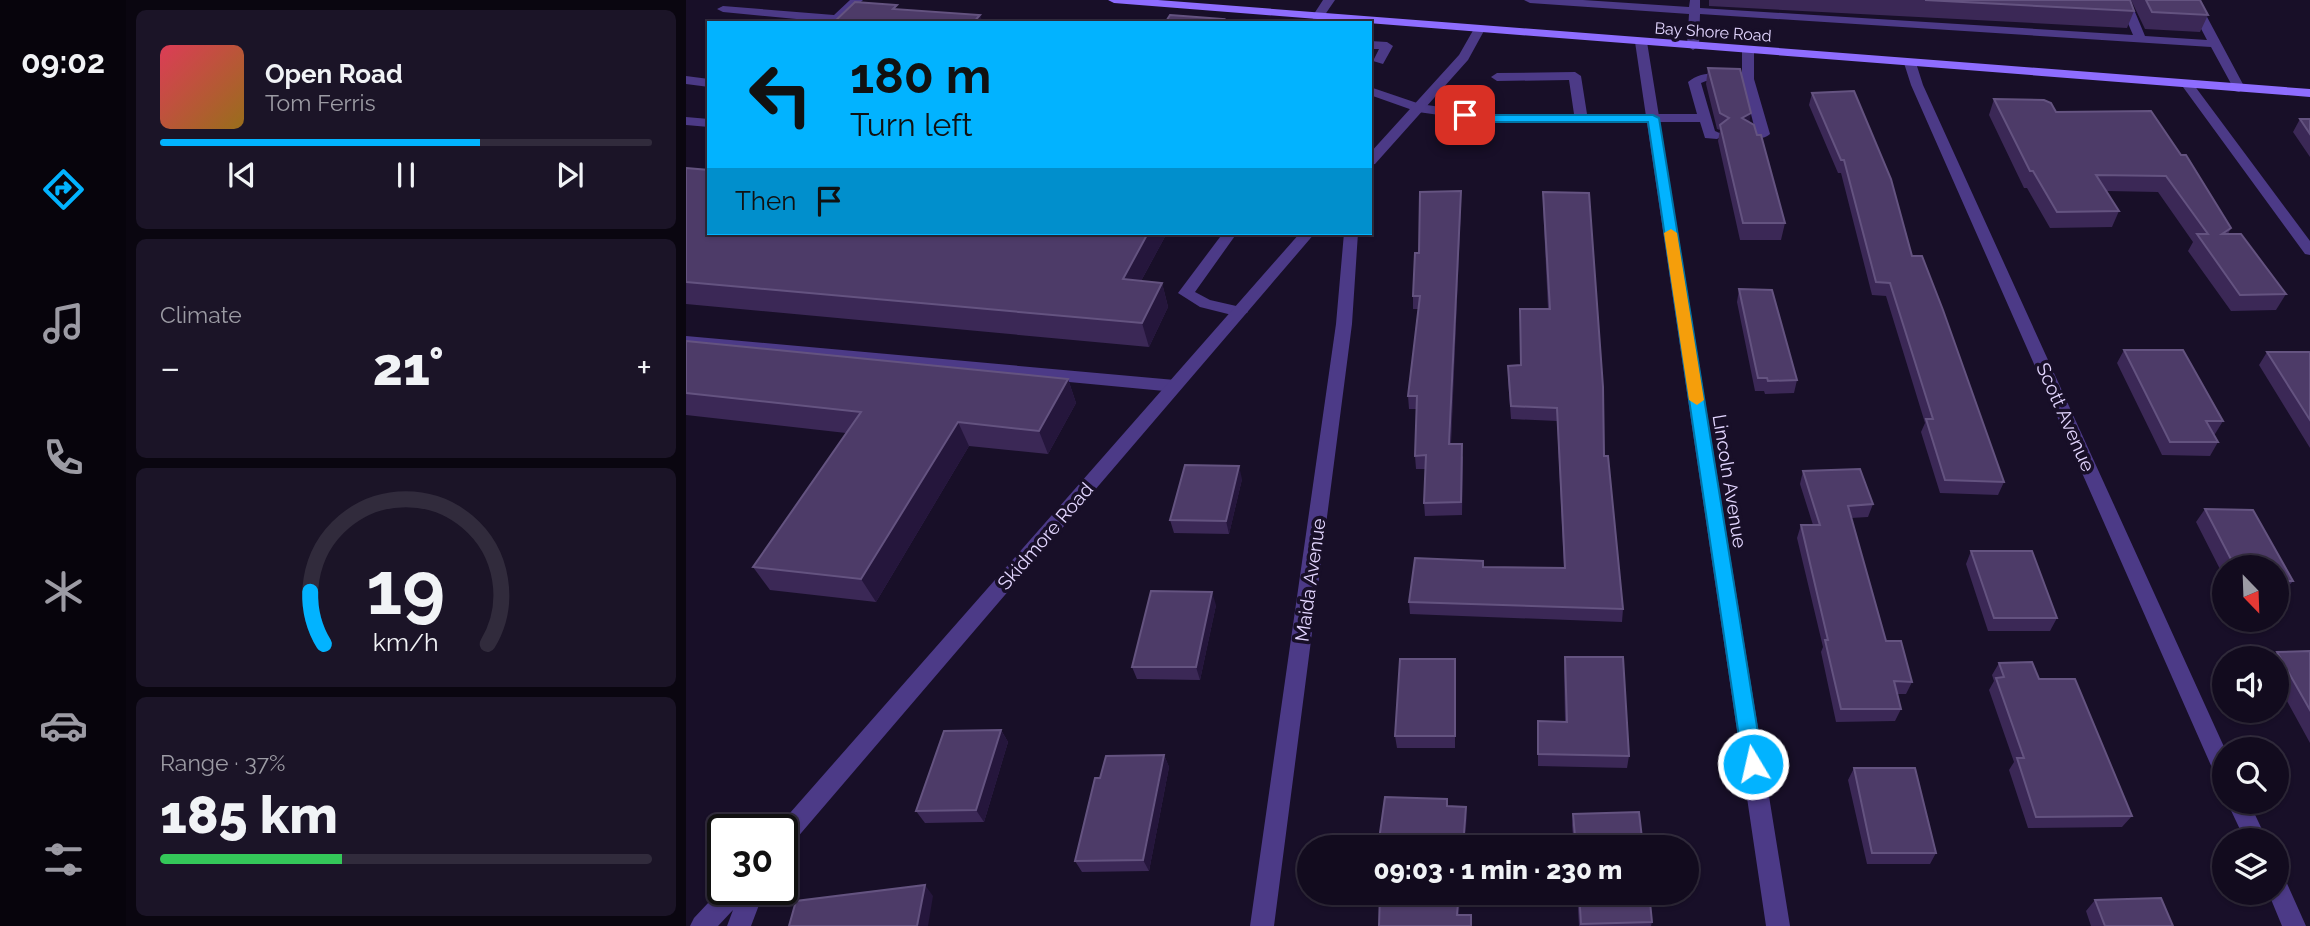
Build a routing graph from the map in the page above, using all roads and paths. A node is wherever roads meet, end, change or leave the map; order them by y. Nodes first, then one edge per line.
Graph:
1 (857, 0) edge
2 (1114, 0) edge
3 (1329, 0) edge
4 (1530, 0) edge
5 (2124, 0) edge
6 (2192, 0) edge
7 (1695, 5) edge
8 (723, 9) dead end
9 (1316, 20) edge
10 (834, 21) edge
11 (1334, 21) edge
12 (1372, 23) edge
13 (1479, 29) junction
14 (2141, 40) junction
15 (1641, 42) junction
16 (2216, 44) junction
17 (1372, 45) edge
18 (1693, 46) junction
19 (1748, 51) junction
20 (1910, 63) junction
21 (1375, 64) edge
22 (1497, 77) dead end
23 (1748, 79) junction
24 (686, 80) edge
25 (707, 83) edge
26 (2187, 84) junction
27 (2239, 88) junction
28 (1372, 92) edge
29 (2310, 93) edge
30 (1418, 108) junction
31 (1750, 112) edge
32 (1581, 118) junction
33 (1653, 118) junction
34 (686, 121) edge
35 (707, 123) edge
36 (1372, 159) edge
37 (1229, 235) edge
38 (1306, 235) edge
39 (1351, 235) edge
40 (2310, 251) edge
41 (1240, 312) junction
42 (686, 341) edge
43 (1175, 386) junction
44 (2212, 743) edge
45 (798, 820) edge
46 (722, 905) edge
47 (747, 905) edge
48 (2285, 905) edge
49 (702, 926) edge
50 (739, 926) edge
51 (1262, 926) edge
52 (1778, 926) edge
53 (2294, 926) edge

1 - 10 street
2 - 9 main road, Bay Shore Road
3 - 9 street
4 - 7 street
5 - 14 street
6 - 16 street
7 - 14 street
7 - 18 street
8 - 10 street
9 - 11 main road, Bay Shore Road
12 - 13 main road, Bay Shore Road
13 - 15 main road, Bay Shore Road
13 - 30 street
14 - 16 street
15 - 18 main road, Bay Shore Road
15 - 33 street, Lincoln Avenue
16 - 27 street
17 - 21 street
18 - 19 main road, Bay Shore Road
19 - 20 main road, Bay Shore Road
19 - 23 street
20 - 26 main road, Bay Shore Road
20 - 44 street, Scott Avenue
22 - 32 street
23 - 31 street
23 - 33 street
24 - 25 street
26 - 27 main road, Bay Shore Road
26 - 40 street
27 - 29 main road, Bay Shore Road
28 - 30 street
30 - 32 street
30 - 36 street
32 - 33 street
33 - 52 street, Lincoln Avenue
34 - 35 street
37 - 41 street
38 - 41 street, Skidmore Road
39 - 51 street, Maida Avenue
41 - 43 street, Skidmore Road
42 - 43 street
43 - 45 street, Skidmore Road
46 - 49 street
47 - 50 street
48 - 53 street

